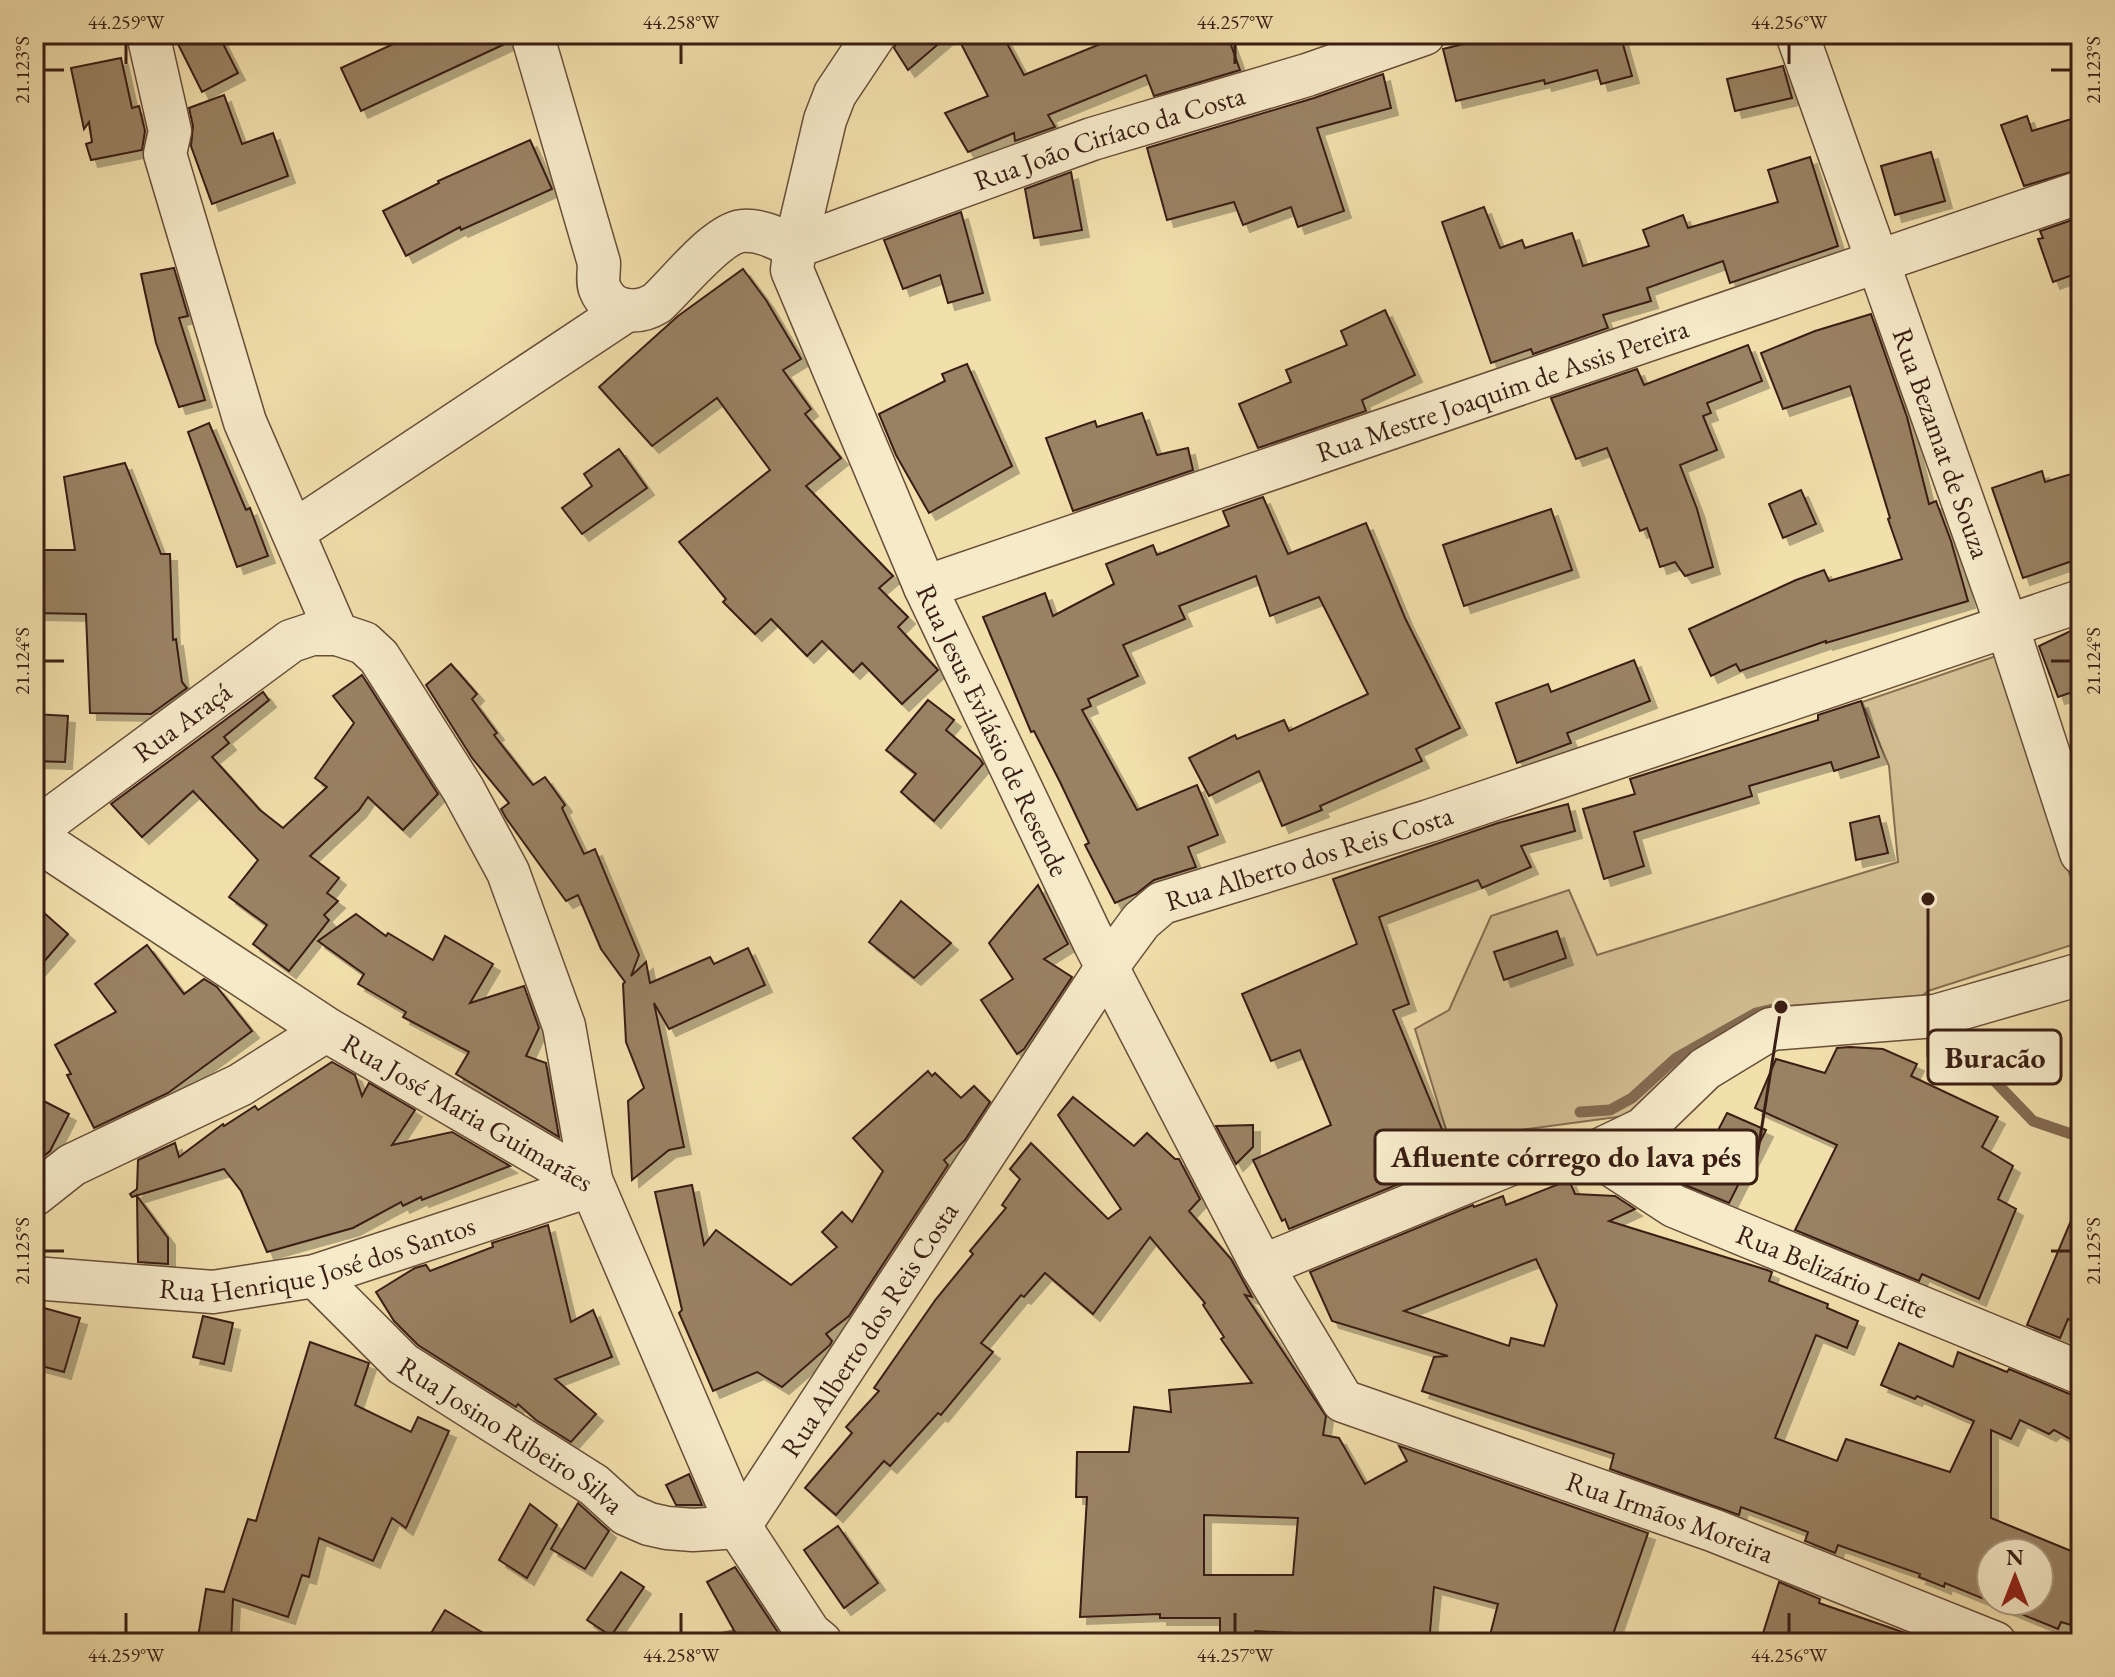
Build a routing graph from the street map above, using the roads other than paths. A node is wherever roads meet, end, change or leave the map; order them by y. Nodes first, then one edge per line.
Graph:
1 (148, 34) edge
2 (532, 34) edge
3 (875, 34) edge
4 (1424, 34) edge
5 (1797, 34) edge
6 (2081, 192) edge
7 (795, 247) junction
8 (1876, 262) junction
9 (627, 310) junction
10 (293, 532) junction
11 (925, 587) junction
12 (2081, 601) edge
13 (2007, 626) junction
14 (337, 634) junction
15 (34, 831) edge
16 (34, 837) edge
17 (2081, 853) edge
18 (1107, 967) junction
19 (2081, 974) edge
20 (327, 1030) junction
21 (1593, 1153) junction
22 (592, 1185) junction
23 (34, 1195) edge
24 (1262, 1266) junction
25 (315, 1276) junction
26 (34, 1278) edge
27 (2081, 1373) edge
28 (1343, 1401) joint
29 (739, 1527) junction
30 (820, 1643) edge
31 (1995, 1643) edge

1 - 10 street
2 - 9 street
3 - 7 street, Rua Jesus Evilásio de Resende
4 - 7 street, Rua João Ciríaco da Costa
5 - 8 street, Rua Bezamat de Souza
6 - 8 street, Rua Mestre Joaquim de Assis Pereira
7 - 9 street
7 - 11 street, Rua Jesus Evilásio de Resende
8 - 11 street, Rua Mestre Joaquim de Assis Pereira
8 - 13 street, Rua Bezamat de Souza
9 - 10 street
10 - 14 street
11 - 18 street, Rua Jesus Evilásio de Resende
12 - 13 street, Rua Alberto dos Reis Costa
13 - 17 street, Rua Bezamat de Souza
13 - 18 street, Rua Alberto dos Reis Costa
14 - 15 street, Rua Araçá
14 - 22 street
16 - 20 street, Rua José Maria Guimarães
18 - 24 street, Rua Jesus Evilásio de Resende
18 - 29 street, Rua Alberto dos Reis Costa
19 - 21 street
20 - 22 street, Rua José Maria Guimarães
20 - 23 street
21 - 24 street
21 - 27 street, Rua Belizário Leite
22 - 25 street, Rua Henrique José dos Santos
22 - 29 street, Rua José Maria Guimarães
24 - 28 street, Rua Jesus Evilásio de Resende
25 - 26 street, Rua Henrique José dos Santos
25 - 29 street, Rua Josino Ribeiro Silva
28 - 31 street, Rua Irmãos Moreira
29 - 30 street, Rua José Maria Guimarães

